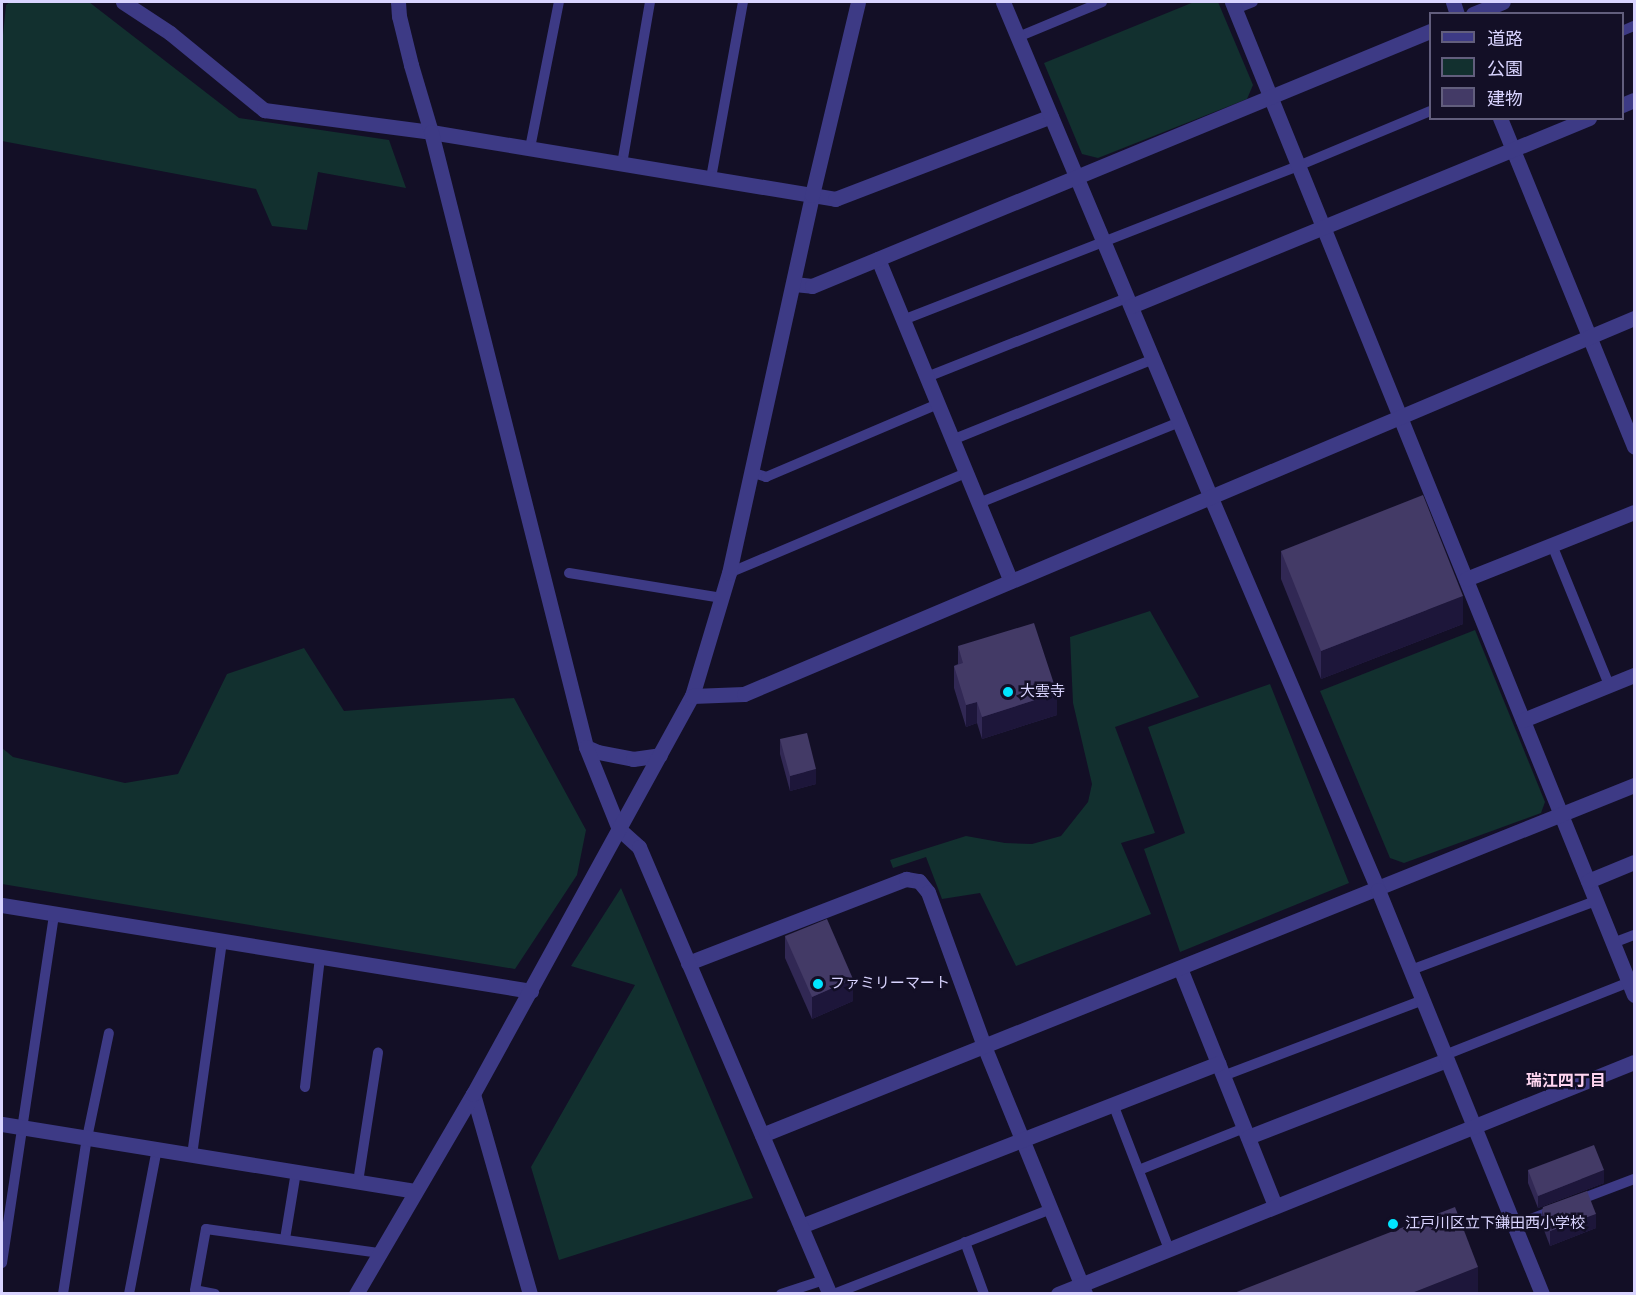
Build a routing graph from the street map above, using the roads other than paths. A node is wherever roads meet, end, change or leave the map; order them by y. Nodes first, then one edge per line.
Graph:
1 (123, 2) edge
2 (398, 2) edge
3 (559, 2) edge
4 (650, 2) edge
5 (743, 2) edge
6 (858, 2) edge
7 (1003, 2) edge
8 (1102, 2) edge
9 (1253, 2) edge
10 (1503, 2) edge
11 (1233, 5) edge
12 (1478, 12) edge
13 (1429, 32) edge
14 (1018, 37) junction
15 (1271, 97) junction
16 (1429, 112) edge
17 (1051, 116) junction
18 (1501, 120) edge
19 (1584, 120) edge
20 (431, 132) junction
21 (530, 148) junction
22 (1513, 149) junction
23 (622, 164) junction
24 (1298, 166) junction
25 (1076, 177) junction
26 (711, 178) junction
27 (812, 195) junction
28 (1323, 227) junction
29 (1103, 241) junction
30 (878, 259) junction
31 (794, 284) junction
32 (1129, 302) junction
33 (1635, 318) edge
34 (903, 320) junction
35 (1589, 336) junction
36 (1153, 359) junction
37 (927, 377) junction
38 (938, 404) junction
39 (1400, 417) junction
40 (1179, 422) junction
41 (952, 440) junction
42 (1635, 447) edge
43 (751, 472) junction
44 (966, 473) junction
45 (1211, 498) junction
46 (979, 503) junction
47 (1635, 512) edge
48 (1552, 545) junction
49 (569, 573) dead end
50 (729, 573) junction
51 (1466, 579) junction
52 (1011, 580) junction
53 (722, 598) junction
54 (1635, 675) edge
55 (1609, 685) junction
56 (692, 696) junction
57 (1523, 720) junction
58 (586, 747) junction
59 (660, 755) junction
60 (1635, 785) edge
61 (1561, 814) junction
62 (619, 829) junction
63 (1635, 862) edge
64 (1588, 881) junction
65 (1378, 890) junction
66 (1596, 901) junction
67 (2, 905) edge
68 (54, 914) junction
69 (1635, 935) edge
70 (222, 941) junction
71 (1613, 943) junction
72 (320, 957) junction
73 (688, 963) junction
74 (1180, 968) junction
75 (1411, 970) junction
76 (1632, 989) edge
77 (531, 991) junction
78 (1423, 999) junction
79 (109, 1033) dead end
80 (984, 1046) junction
81 (378, 1053) dead end
82 (1446, 1057) junction
83 (1635, 1062) edge
84 (1220, 1069) junction
85 (304, 1087) dead end
86 (473, 1094) junction
87 (1113, 1104) junction
88 (2, 1124) edge
89 (1474, 1126) junction
90 (23, 1127) junction
91 (1246, 1133) junction
92 (762, 1135) junction
93 (87, 1138) junction
94 (1023, 1139) junction
95 (157, 1149) junction
96 (192, 1155) junction
97 (1139, 1170) junction
98 (296, 1172) junction
99 (1635, 1179) edge
100 (358, 1182) junction
101 (415, 1191) junction
102 (1275, 1206) junction
103 (1051, 1209) junction
104 (1515, 1225) junction
105 (801, 1226) junction
106 (285, 1239) junction
107 (965, 1242) junction
108 (1169, 1249) junction
109 (378, 1253) junction
110 (2, 1263) edge
111 (829, 1289) edge
112 (1084, 1289) edge
113 (63, 1293) edge
114 (129, 1293) edge
115 (215, 1293) edge
116 (356, 1293) edge
117 (530, 1293) edge
118 (781, 1293) edge
119 (984, 1293) edge
120 (1058, 1293) edge
121 (1542, 1293) edge

1 - 20 street
2 - 20 street
3 - 21 lane
4 - 23 lane
5 - 26 lane
6 - 27 street
7 - 14 street
8 - 14 lane
9 - 11 lane
10 - 12 street
11 - 15 street
13 - 15 street
14 - 17 street
15 - 24 street
15 - 25 street
16 - 24 lane
17 - 25 street
17 - 27 street
18 - 22 street
19 - 22 street
20 - 21 street
20 - 58 street
21 - 23 street
22 - 28 street
22 - 35 street
23 - 26 street
24 - 28 street
24 - 29 lane
25 - 29 street
25 - 30 street
26 - 27 street
27 - 31 street
28 - 32 street
28 - 39 street
29 - 32 street
29 - 34 lane
30 - 31 street
30 - 34 street
31 - 43 street
32 - 36 street
32 - 37 lane
33 - 35 street
34 - 37 street
35 - 39 street
35 - 42 street
36 - 40 street
36 - 41 lane
37 - 38 street
38 - 41 street
38 - 43 lane
39 - 45 street
39 - 51 street
40 - 45 street
40 - 46 lane
41 - 44 street
43 - 50 street
44 - 46 street
44 - 50 lane
45 - 52 street
45 - 65 street
46 - 52 street
47 - 48 street
48 - 51 street
48 - 55 lane
49 - 53 lane
50 - 53 street
51 - 57 street
52 - 56 street
53 - 56 street
54 - 55 street
55 - 57 street
56 - 59 street
57 - 61 street
58 - 59 street
58 - 62 street
59 - 62 street
60 - 61 street
61 - 64 street
61 - 65 street
62 - 73 street
62 - 77 street
63 - 64 street
64 - 66 street
65 - 74 street
65 - 75 street
66 - 71 street
66 - 75 lane
67 - 68 street
68 - 70 street
68 - 90 lane
69 - 71 lane
70 - 72 street
70 - 96 lane
71 - 76 street
72 - 77 street
72 - 85 lane
73 - 80 street
73 - 92 street
74 - 80 street
74 - 84 street
75 - 78 street
76 - 82 lane
77 - 86 street
78 - 82 street
78 - 84 lane
79 - 93 lane
80 - 92 street
80 - 94 street
81 - 100 lane
82 - 89 street
82 - 91 street
83 - 89 street
84 - 87 street
84 - 91 street
86 - 101 street
86 - 117 street
87 - 94 street
87 - 97 lane
88 - 90 street
89 - 102 street
89 - 104 street
90 - 93 street
90 - 110 lane
91 - 97 lane
91 - 102 street
92 - 105 street
93 - 95 street
93 - 113 lane
94 - 103 street
94 - 105 street
95 - 96 street
95 - 114 lane
96 - 98 street
97 - 108 lane
98 - 100 street
98 - 106 lane
99 - 104 lane
100 - 101 street
101 - 109 street
102 - 108 street
103 - 107 lane
103 - 112 street
104 - 121 street
105 - 111 street
106 - 109 lane
106 - 115 lane
107 - 111 lane
107 - 119 lane
108 - 112 street
109 - 116 street
111 - 118 lane
112 - 120 street

